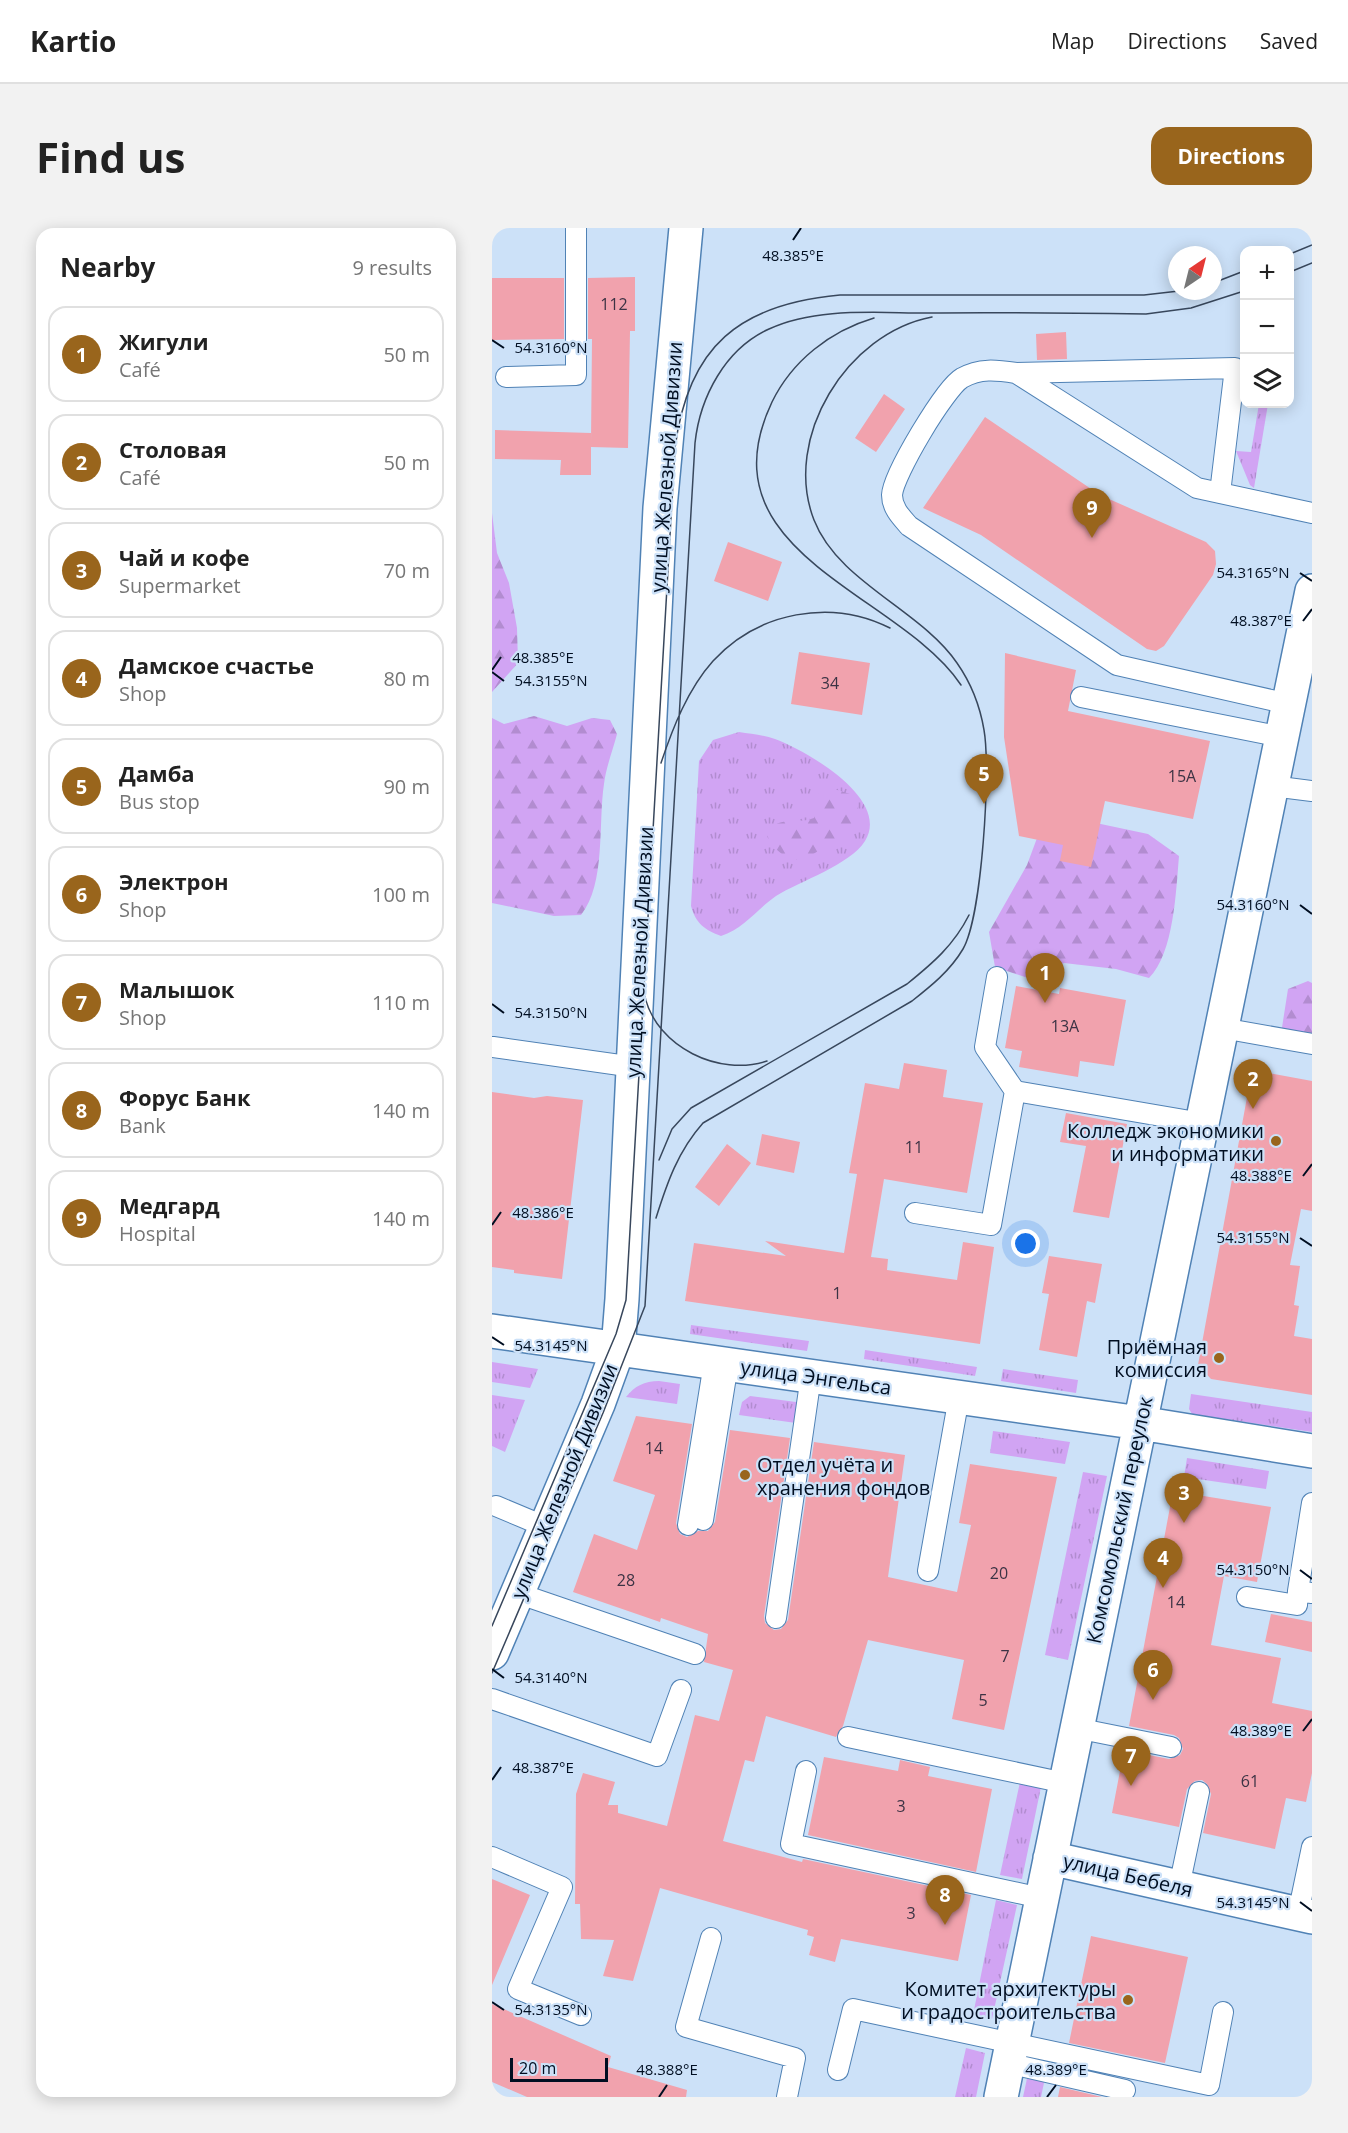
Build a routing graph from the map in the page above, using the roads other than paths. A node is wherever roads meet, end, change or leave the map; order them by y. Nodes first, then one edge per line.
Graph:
1 (576, 228) edge
2 (686, 228) edge
3 (1016, 373) junction
4 (506, 377) dead end
5 (1220, 493) junction
6 (1312, 513) edge
7 (1312, 591) edge
8 (1081, 697) dead end
9 (1289, 704) junction
10 (1282, 737) junction
11 (1272, 786) junction
12 (1312, 791) edge
13 (997, 977) dead end
14 (1222, 1028) junction
15 (1312, 1044) edge
16 (493, 1047) edge
17 (633, 1067) junction
18 (1015, 1091) junction
19 (1202, 1123) junction
20 (915, 1213) dead end
21 (492, 1331) edge
22 (618, 1349) junction
23 (721, 1364) junction
24 (811, 1376) junction
25 (959, 1397) junction
26 (1140, 1423) junction
27 (1312, 1450) edge
28 (1312, 1503) edge
29 (496, 1506) dead end
30 (696, 1523) dead end
31 (546, 1527) junction
32 (928, 1571) dead end
33 (1305, 1592) edge
34 (517, 1593) junction
35 (1247, 1597) dead end
36 (776, 1618) dead end
37 (492, 1653) edge
38 (695, 1654) dead end
39 (681, 1690) dead end
40 (492, 1699) edge
41 (1076, 1728) junction
42 (848, 1737) dead end
43 (1172, 1748) dead end
44 (806, 1771) dead end
45 (1065, 1783) junction
46 (1199, 1791) dead end
47 (1312, 1847) edge
48 (492, 1857) edge
49 (1050, 1858) junction
50 (1179, 1887) junction
51 (1041, 1898) junction
52 (1305, 1916) edge
53 (711, 1938) dead end
54 (1223, 2012) dead end
55 (581, 2016) dead end
56 (1010, 2053) junction
57 (838, 2070) dead end
58 (1125, 2090) dead end
59 (787, 2097) edge
60 (1000, 2097) edge

1 - 4 lane
2 - 17 street, улица Железной Дивизии
3 - 5 lane
3 - 5 lane
3 - 9 lane
5 - 6 lane
7 - 9 street, Комсомольский переулок
8 - 10 lane
9 - 10 street, Комсомольский переулок
10 - 11 street, Комсомольский переулок
11 - 12 lane
11 - 14 street, Комсомольский переулок
13 - 18 lane
14 - 15 lane
14 - 19 street, Комсомольский переулок
16 - 17 lane
17 - 22 street, улица Железной Дивизии
18 - 19 lane
18 - 20 lane
19 - 26 street, Комсомольский переулок
21 - 22 street, улица Энгельса
22 - 23 street, улица Энгельса
22 - 31 street, улица Железной Дивизии
23 - 24 street, улица Энгельса
23 - 30 lane
24 - 25 street, улица Энгельса
24 - 36 lane
25 - 26 street, улица Энгельса
25 - 32 lane
26 - 27 street, улица Энгельса
26 - 41 street, Комсомольский переулок
28 - 33 lane
29 - 31 lane
31 - 34 street, улица Железной Дивизии
33 - 35 lane
34 - 37 street, улица Железной Дивизии
34 - 38 lane
39 - 40 lane
41 - 43 lane
41 - 45 street, Комсомольский переулок
42 - 45 lane
44 - 51 lane
45 - 49 street, Комсомольский переулок
46 - 50 lane
47 - 52 lane
48 - 55 lane
49 - 50 street, улица Бебеля
49 - 51 street, Комсомольский переулок
50 - 52 street, улица Бебеля
51 - 56 street, Комсомольский переулок
53 - 59 lane
54 - 56 lane
56 - 57 lane
56 - 58 lane
56 - 60 street, Комсомольский переулок

